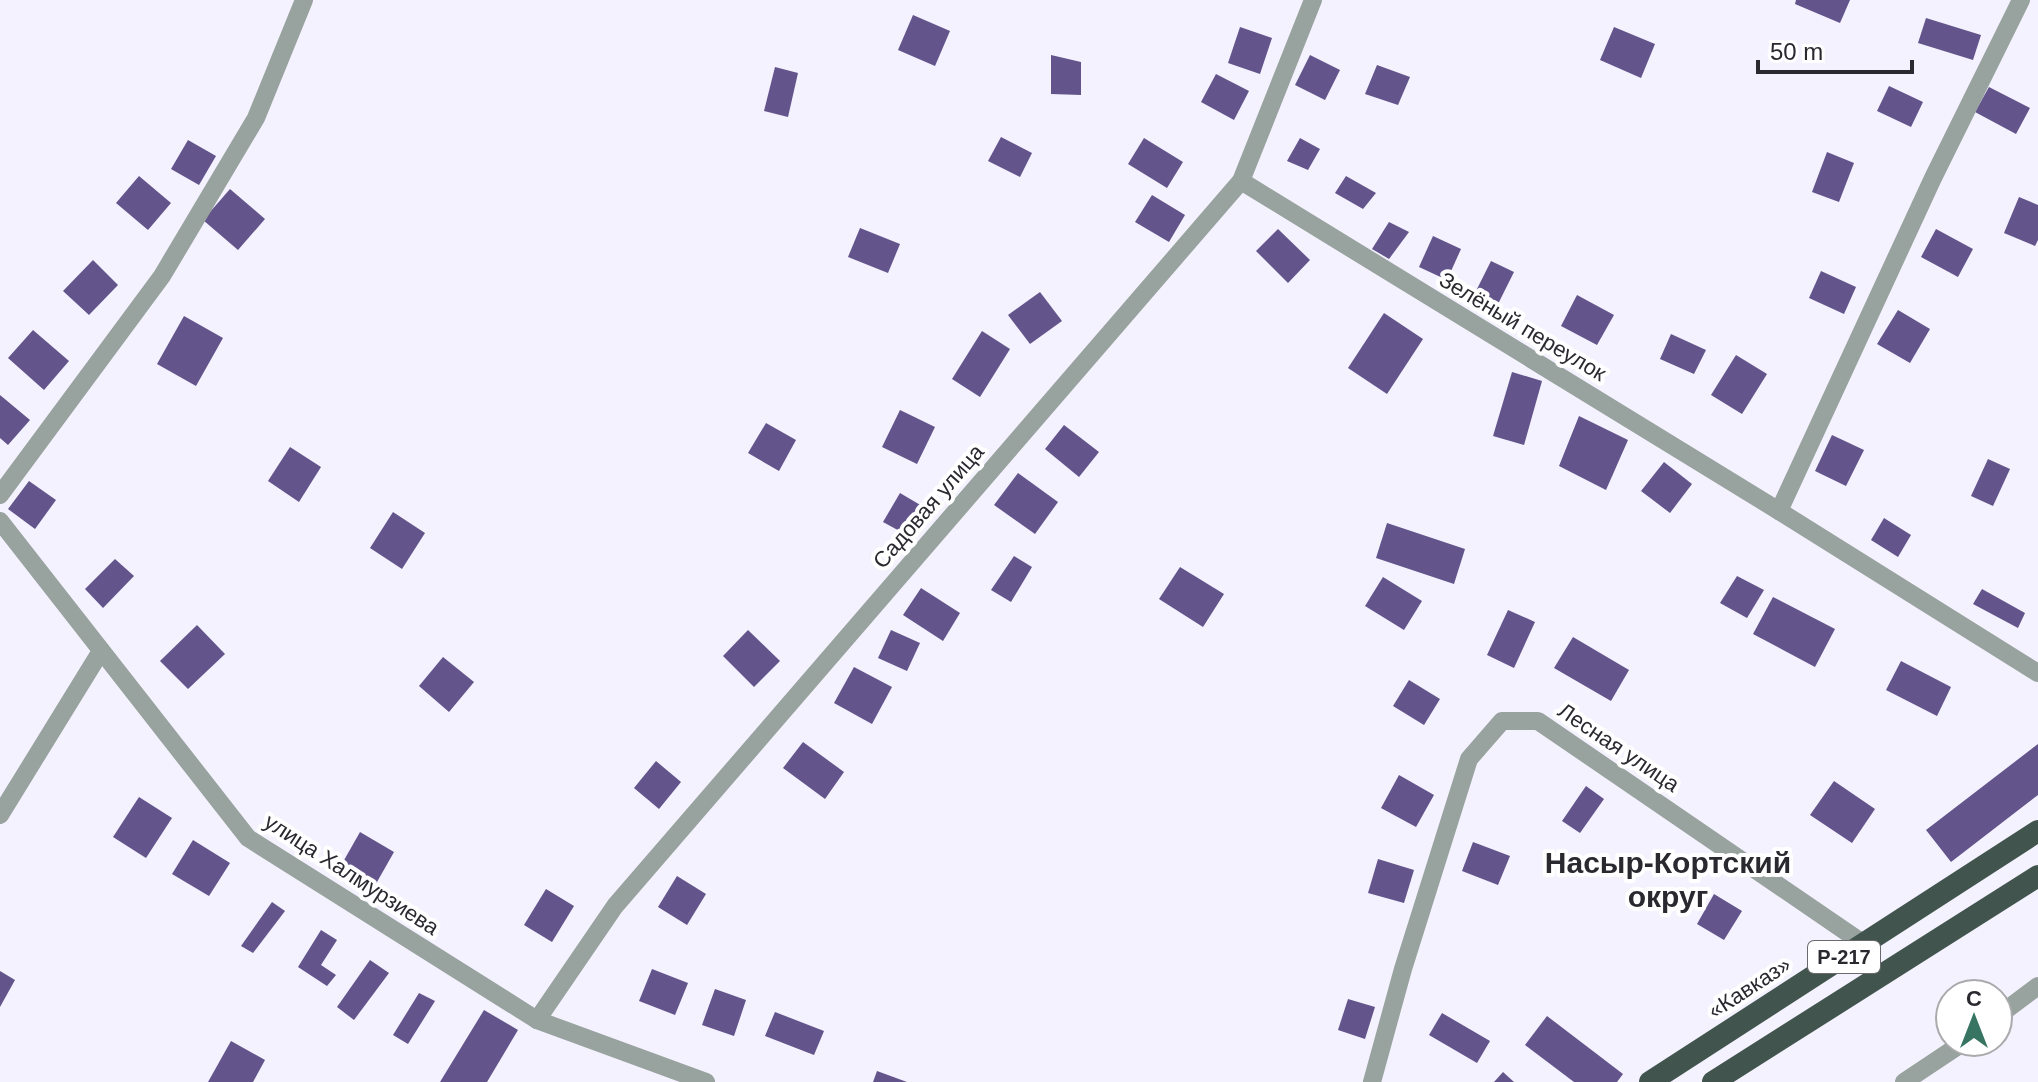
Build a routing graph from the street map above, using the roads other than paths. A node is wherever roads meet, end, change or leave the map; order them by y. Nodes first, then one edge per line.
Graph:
1 (304, 0) edge
2 (1313, 0) edge
3 (2021, 0) edge
4 (1241, 181) junction
5 (0, 495) edge
6 (1779, 511) junction
7 (0, 521) edge
8 (101, 651) junction
9 (2038, 673) edge
10 (0, 815) edge
11 (2038, 831) edge
12 (2038, 876) edge
13 (1864, 944) junction
14 (2038, 986) edge
15 (2014, 1004) edge
16 (537, 1020) junction
17 (1942, 1058) edge
18 (706, 1082) edge
19 (1372, 1082) edge
20 (1650, 1082) edge
21 (1713, 1082) edge
22 (1904, 1082) edge

1 - 5 street
2 - 4 street, Садовая улица
3 - 6 street
4 - 6 street, Зелёный переулок
4 - 16 street, Садовая улица
6 - 9 street, Зелёный переулок
7 - 8 street, улица Халмурзиева
8 - 10 street
8 - 16 street, улица Халмурзиева
11 - 13 highway, «Кавказ» / Р-217
12 - 21 highway, Р-217
13 - 19 street, Лесная улица
13 - 20 highway, «Кавказ» / Р-217
14 - 15 street
16 - 18 street, улица Халмурзиева
17 - 22 street

